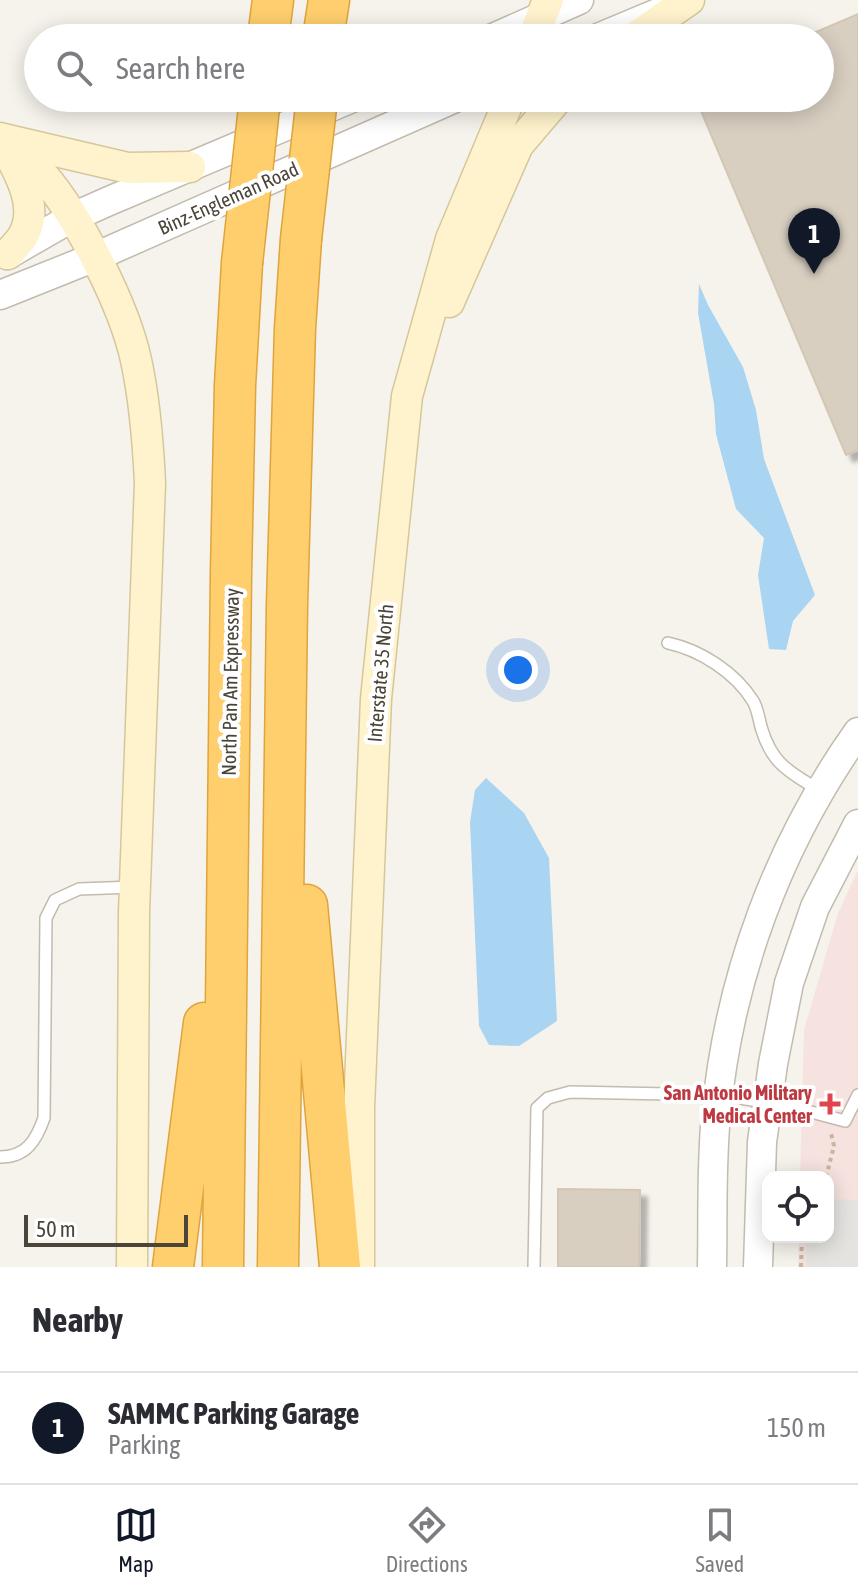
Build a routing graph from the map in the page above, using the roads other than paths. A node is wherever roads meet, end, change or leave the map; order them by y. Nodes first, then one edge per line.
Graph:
1 (273, 0) edge
2 (329, 0) edge
3 (579, 0) edge
4 (689, 0) edge
5 (540, 19) edge
6 (270, 24) edge
7 (325, 24) edge
8 (632, 24) edge
9 (654, 24) edge
10 (258, 112) edge
11 (315, 112) edge
12 (319, 112) edge
13 (423, 112) edge
14 (504, 112) edge
15 (546, 112) edge
16 (1, 138) edge
17 (190, 167) junction
18 (73, 217) junction
19 (4, 257) edge
20 (95, 257) junction
21 (0, 295) edge
22 (295, 328) junction
23 (407, 396) junction
24 (668, 643) dead end
25 (858, 732) edge
26 (809, 784) dead end
27 (229, 817) junction
28 (858, 824) edge
29 (135, 887) junction
30 (718, 1095) junction
31 (858, 1095) edge
32 (767, 1103) junction
33 (0, 1157) edge
34 (132, 1267) edge
35 (173, 1267) edge
36 (223, 1267) edge
37 (278, 1267) edge
38 (340, 1267) edge
39 (359, 1267) edge
40 (534, 1267) edge
41 (712, 1267) edge
42 (758, 1267) edge

1 - 6 highway
2 - 7 highway
3 - 5 street
4 - 8 street
4 - 9 main road
10 - 27 highway, North Pan Am Expressway, bridge
11 - 22 highway, bridge
12 - 17 street
13 - 20 street, Binz-Engleman Road
14 - 23 main road, Interstate 35 North
15 - 23 main road
16 - 17 main road
16 - 18 main road
16 - 19 main road
17 - 18 street
18 - 19 street
18 - 20 main road
20 - 21 street, Binz-Engleman Road
20 - 29 main road
22 - 37 highway
22 - 38 highway
23 - 39 main road, Interstate 35 North
24 - 26 lane
25 - 30 street
27 - 35 highway
27 - 36 highway, North Pan Am Expressway
28 - 32 street
29 - 33 lane
29 - 34 main road
30 - 32 lane
30 - 40 lane
30 - 41 street
31 - 32 lane
32 - 42 street

